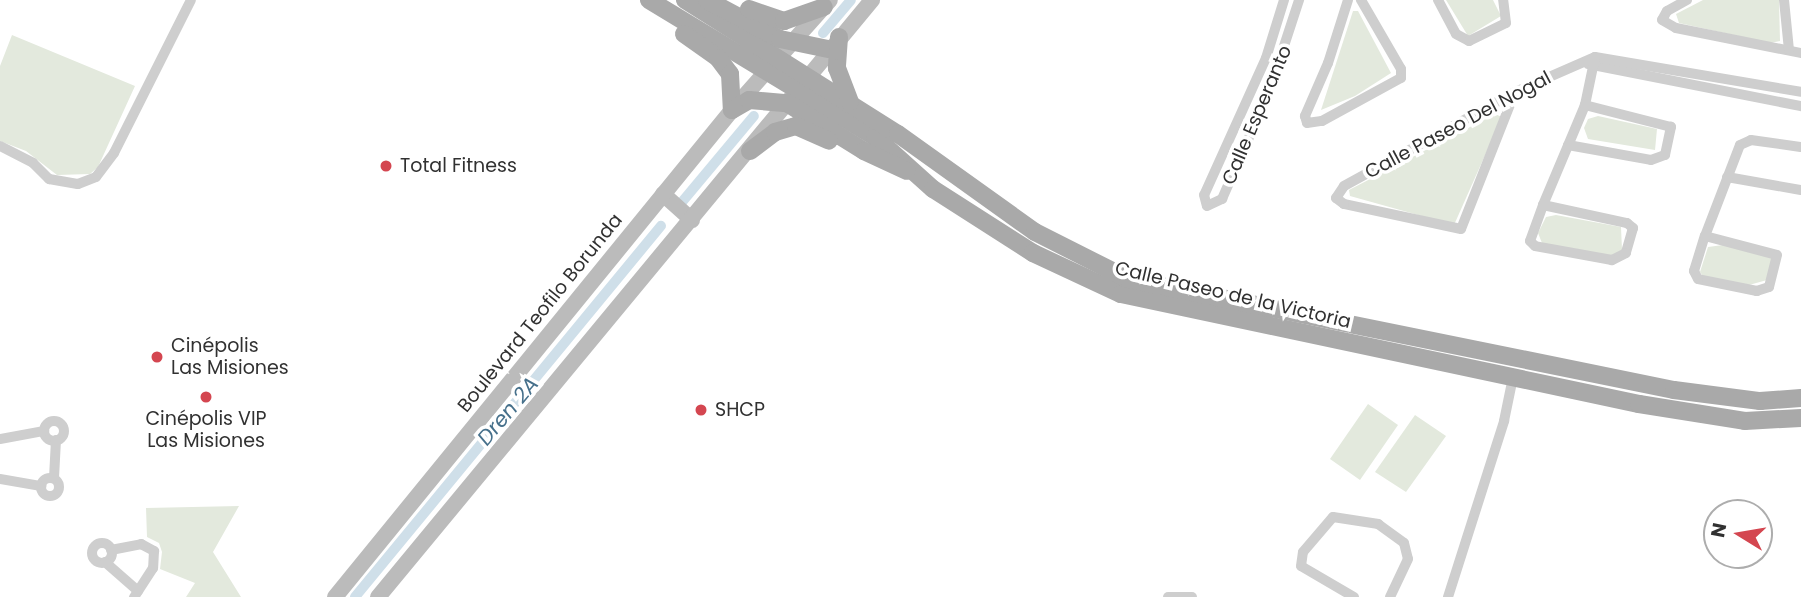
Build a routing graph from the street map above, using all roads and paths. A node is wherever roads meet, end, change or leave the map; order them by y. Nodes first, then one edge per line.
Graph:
1 (191, 0) edge
2 (649, 0) edge
3 (685, 0) edge
4 (707, 0) edge
5 (733, 0) edge
6 (872, 0) edge
7 (1284, 0) edge
8 (1299, 0) edge
9 (1348, 0) edge
10 (1361, 0) edge
11 (1438, 0) edge
12 (1503, 0) edge
13 (1687, 0) edge
14 (1784, 0) edge
15 (827, 3) edge
16 (791, 43) junction
17 (833, 43) junction
18 (1789, 50) junction
19 (1801, 53) edge
20 (1595, 57) junction
21 (779, 58) junction
22 (1583, 60) junction
23 (1593, 69) junction
24 (767, 72) junction
25 (798, 90) junction
26 (1515, 92) junction
27 (1801, 92) edge
28 (850, 102) junction
29 (1585, 105) junction
30 (1801, 106) edge
31 (733, 110) junction
32 (1568, 145) junction
33 (0, 146) edge
34 (1801, 147) edge
35 (750, 151) junction
36 (1221, 158) junction
37 (1237, 164) junction
38 (1727, 177) junction
39 (927, 183) junction
40 (1801, 190) edge
41 (663, 194) junction
42 (1543, 205) junction
43 (692, 220) junction
44 (1035, 232) junction
45 (1705, 236) junction
46 (1248, 304) junction
47 (1206, 314) junction
48 (1513, 377) junction
49 (1674, 390) junction
50 (1801, 398) edge
51 (1639, 404) junction
52 (1801, 418) edge
53 (44, 431) junction
54 (0, 439) edge
55 (56, 440) junction
56 (54, 478) junction
57 (0, 479) edge
58 (41, 486) junction
59 (111, 550) junction
60 (105, 562) junction
61 (1336, 593) edge
62 (136, 594) edge
63 (335, 597) edge
64 (378, 597) edge
65 (1168, 597) edge
66 (1192, 597) edge
67 (1354, 597) edge
68 (1390, 597) edge
69 (1448, 597) edge

1 - 33 street
2 - 24 main road, Calle Paseo de la Victoria
2 - 31 main road
3 - 21 main road, Calle Paseo de la Victoria
4 - 16 main road
5 - 15 main road
6 - 17 main road
7 - 36 street, Calle Esperanto
8 - 37 street, Calle Esperanto
9 - 10 street
11 - 12 street
13 - 18 street
14 - 18 street
15 - 16 main road, Boulevard Teofilo Borunda
16 - 17 main road
16 - 21 main road, Boulevard Teofilo Borunda
17 - 25 main road
17 - 28 main road
18 - 19 street
20 - 22 street, Calle Paseo Del Nogal
20 - 23 street
20 - 27 street, Calle Paseo Del Nogal
21 - 24 main road, Boulevard Teofilo Borunda
21 - 25 main road, Calle Paseo de la Victoria
22 - 23 street
22 - 26 street, Calle Paseo Del Nogal
23 - 29 street
23 - 30 street
24 - 25 main road, Calle Paseo de la Victoria
24 - 31 main road, Boulevard Teofilo Borunda
25 - 28 main road, Calle Paseo de la Victoria
25 - 31 main road
25 - 35 main road
25 - 39 main road, Calle Paseo de la Victoria
26 - 26 street, Calle Paseo Del Nogal
28 - 44 main road, Calle Paseo de la Victoria
29 - 32 street
29 - 32 street
31 - 41 main road, Boulevard Teofilo Borunda
32 - 42 street
34 - 38 street
35 - 39 main road
35 - 43 main road
36 - 37 street
36 - 37 street, Calle Esperanto
38 - 40 street
38 - 45 street
39 - 44 main road
39 - 47 main road, Calle Paseo de la Victoria
41 - 43 main road
41 - 63 main road, Boulevard Teofilo Borunda
42 - 42 street
43 - 64 main road
44 - 46 main road, Calle Paseo de la Victoria
45 - 45 street
46 - 47 main road
46 - 49 main road, Calle Paseo de la Victoria
47 - 48 main road, Calle Paseo de la Victoria
48 - 51 main road, Calle Paseo de la Victoria
48 - 69 street
49 - 50 main road, Calle Paseo de la Victoria
49 - 51 main road
51 - 52 main road, Calle Paseo de la Victoria
53 - 54 street
53 - 55 street
53 - 55 street
55 - 56 street
56 - 58 street
56 - 58 street
57 - 58 street
59 - 60 street
59 - 60 street
59 - 62 street
60 - 62 street
61 - 67 street
61 - 68 street
65 - 66 street

